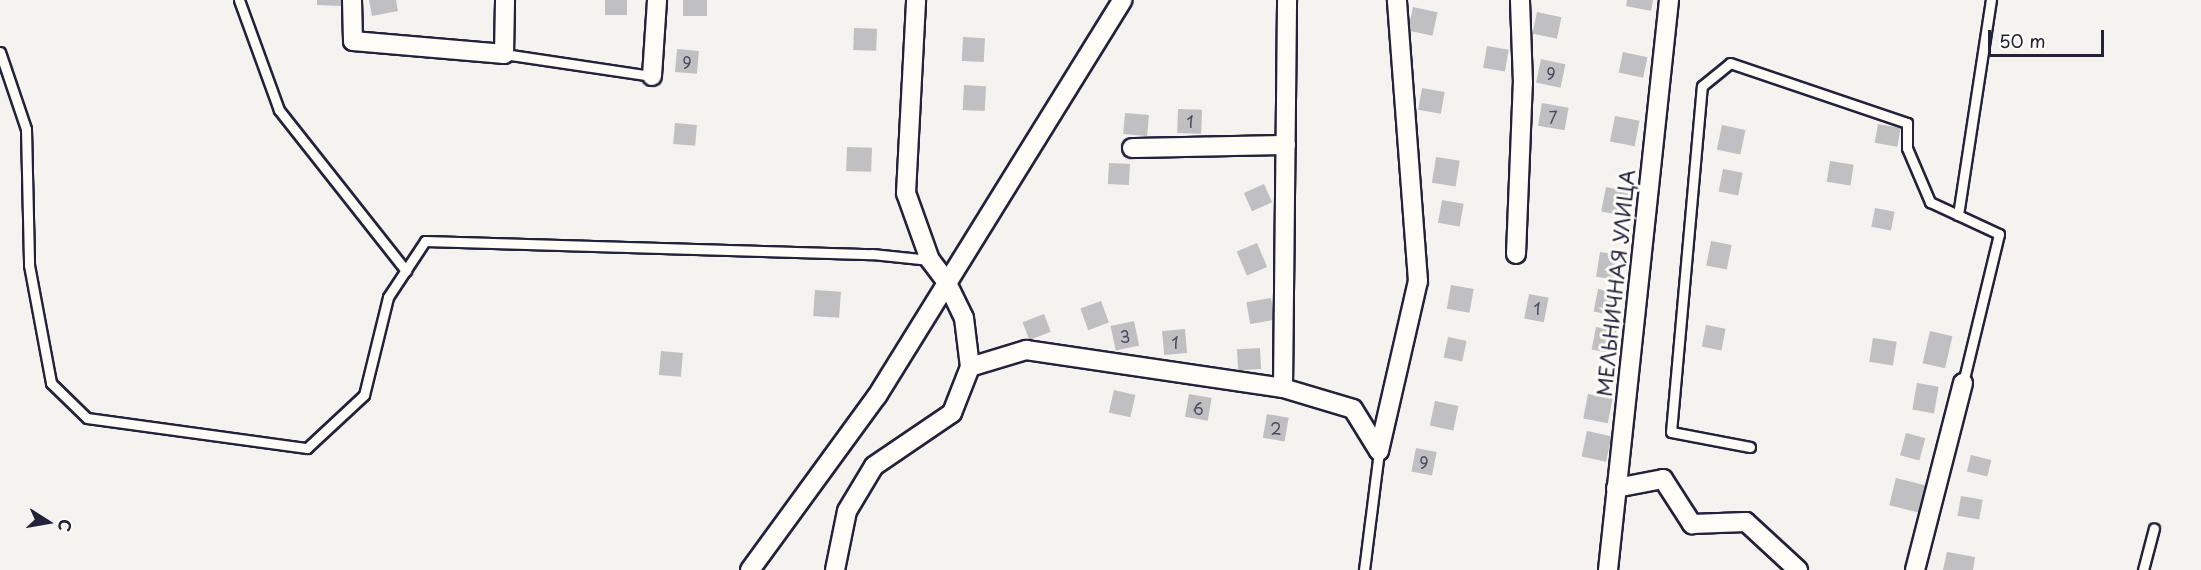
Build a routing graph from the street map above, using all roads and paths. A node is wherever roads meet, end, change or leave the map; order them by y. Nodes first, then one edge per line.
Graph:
1 (239, 0) edge
2 (352, 0) edge
3 (505, 0) edge
4 (657, 0) edge
5 (916, 0) edge
6 (1123, 0) edge
7 (1287, 0) edge
8 (1397, 0) edge
9 (1520, 0) edge
10 (1669, 0) edge
11 (1991, 0) edge
12 (0, 52) edge
13 (504, 54) junction
14 (652, 76) joint
15 (1286, 145) junction
16 (1132, 148) dead end
17 (1958, 215) junction
18 (1516, 254) dead end
19 (930, 260) junction
20 (406, 271) junction
21 (946, 280) junction
22 (970, 367) junction
23 (1963, 383) joint
24 (1283, 388) junction
25 (1750, 447) dead end
26 (1379, 451) junction
27 (1616, 488) junction
28 (2154, 528) dead end
29 (750, 570) edge
30 (835, 570) edge
31 (1364, 570) edge
32 (1608, 570) edge
33 (1798, 570) edge
34 (1915, 570) edge
35 (2143, 570) edge

1 - 20 lane
2 - 13 street
3 - 13 street
4 - 14 street
5 - 19 street
6 - 21 street
7 - 15 street
8 - 26 street
9 - 18 street
10 - 27 street, МЕЛЬНИЧНАЯ УЛИЦА
11 - 17 lane
12 - 20 lane
13 - 14 lane
15 - 16 street
15 - 24 street
17 - 23 lane
17 - 25 lane
19 - 20 lane
19 - 21 street
21 - 22 street
21 - 29 street
22 - 24 street
22 - 30 street
23 - 34 street
24 - 26 street
26 - 31 lane
27 - 32 street, МЕЛЬНИЧНАЯ УЛИЦА
27 - 33 street
28 - 35 lane

